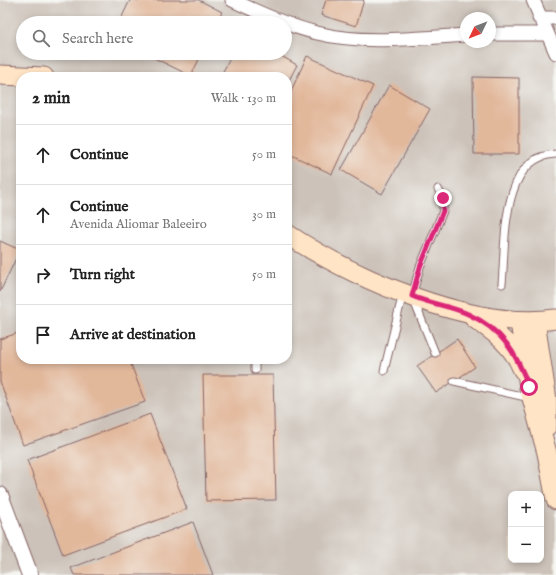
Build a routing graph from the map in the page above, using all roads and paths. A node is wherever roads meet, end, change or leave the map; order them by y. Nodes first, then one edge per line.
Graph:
1 (232, 0) edge
2 (533, 0) edge
3 (270, 16) edge
4 (539, 18) junction
5 (556, 18) edge
6 (292, 24) edge
7 (496, 34) edge
8 (547, 34) junction
9 (460, 35) edge
10 (556, 53) edge
11 (0, 75) edge
12 (16, 76) edge
13 (556, 154) edge
14 (438, 189) dead end
15 (292, 237) edge
16 (502, 284) dead end
17 (408, 295) junction
18 (468, 314) junction
19 (556, 319) edge
20 (528, 322) junction
21 (436, 353) dead end
22 (254, 364) edge
23 (255, 370) dead end
24 (384, 371) dead end
25 (556, 377) edge
26 (454, 381) dead end
27 (536, 395) junction
28 (0, 496) edge
29 (556, 500) edge
30 (30, 575) edge

1 - 3 street
2 - 4 street
4 - 5 street
4 - 8 street
6 - 9 street
7 - 8 street
8 - 10 street
11 - 12 main road
13 - 16 lane
14 - 17 lane
15 - 17 main road
17 - 18 main road
17 - 21 lane
17 - 24 lane
18 - 20 main road
18 - 27 main road
19 - 20 main road
20 - 27 main road
22 - 23 lane
25 - 27 main road
26 - 27 lane
27 - 29 main road
28 - 30 street

